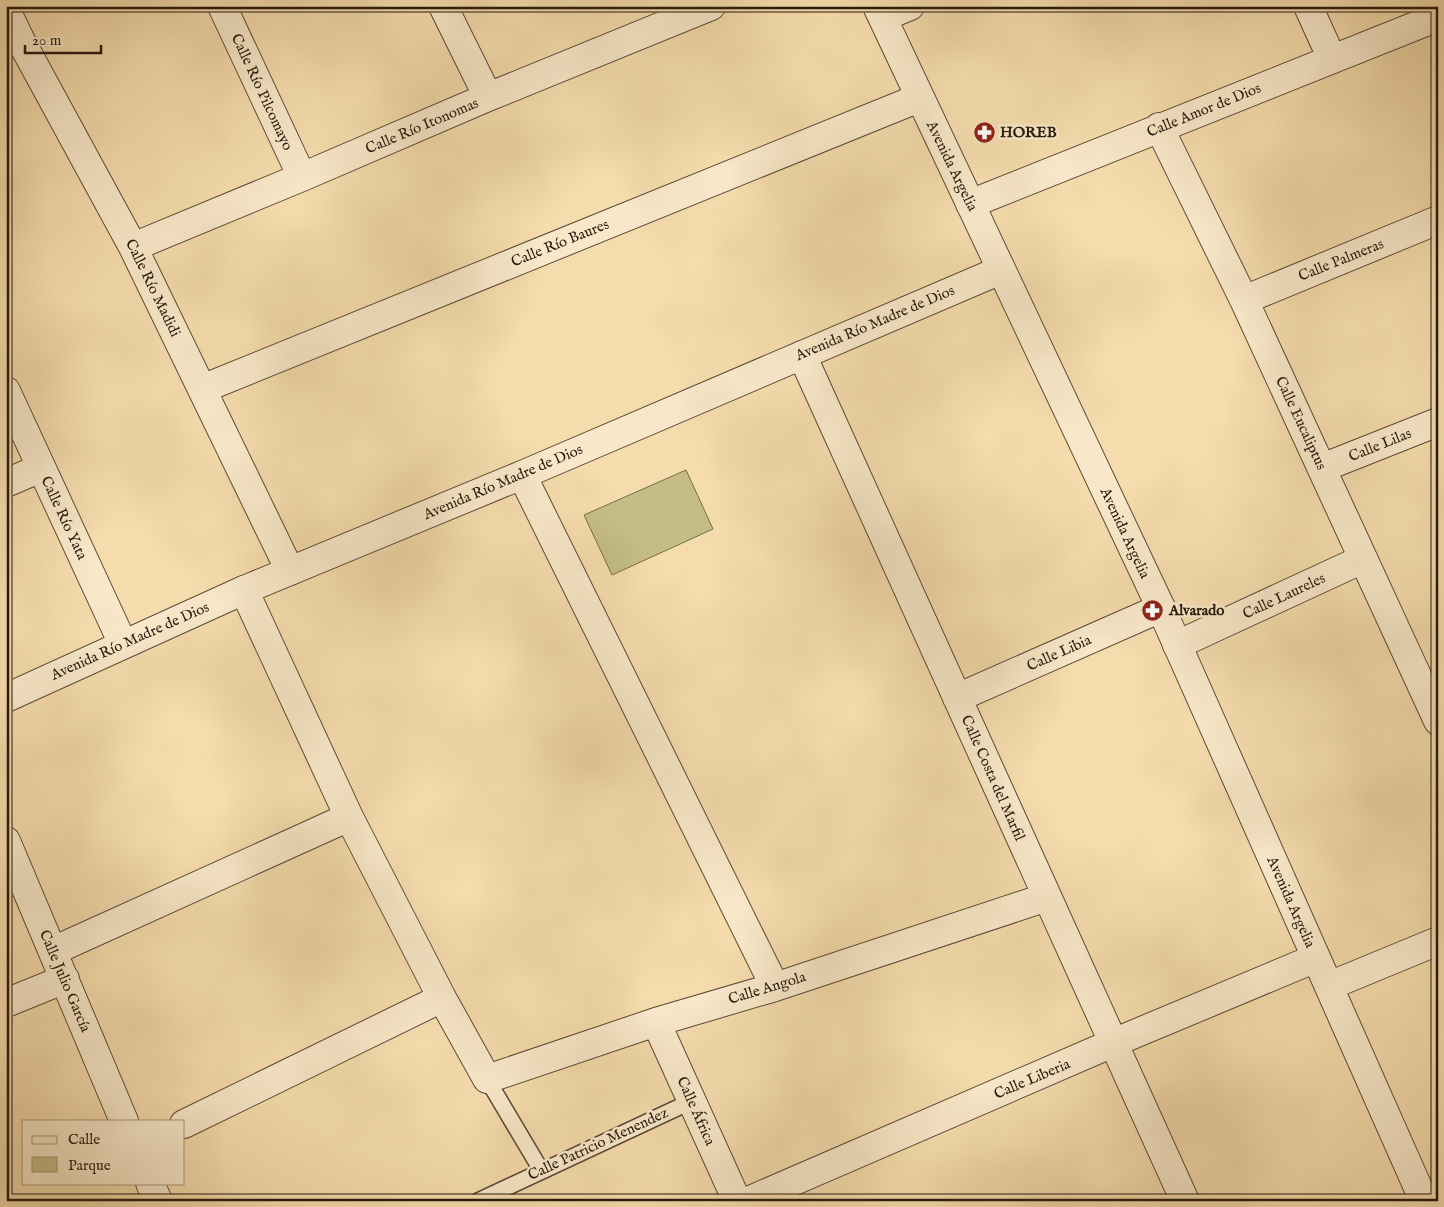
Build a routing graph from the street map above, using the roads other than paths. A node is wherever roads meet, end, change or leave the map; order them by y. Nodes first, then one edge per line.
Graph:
1 (222, 6) edge
2 (444, 6) edge
3 (711, 6) edge
4 (910, 6) edge
5 (1308, 6) edge
6 (6, 10) edge
7 (880, 12) edge
8 (666, 15) edge
9 (1438, 17) edge
10 (14, 46) edge
11 (1332, 59) junction
12 (488, 98) junction
13 (919, 98) junction
14 (1159, 127) junction
15 (302, 177) junction
16 (970, 204) junction
17 (1438, 220) edge
18 (133, 247) junction
19 (1001, 270) junction
20 (1244, 300) junction
21 (802, 354) junction
22 (202, 389) junction
23 (6, 391) edge
24 (1438, 422) edge
25 (41, 468) junction
26 (1322, 468) junction
27 (522, 475) junction
28 (6, 482) edge
29 (1363, 559) junction
30 (290, 571) junction
31 (244, 590) junction
32 (1161, 608) junction
33 (123, 644) junction
34 (1177, 645) junction
35 (6, 698) edge
36 (957, 698) junction
37 (1438, 721) edge
38 (349, 817) junction
39 (6, 841) edge
40 (1047, 897) junction
41 (1438, 941) edge
42 (53, 951) junction
43 (1316, 958) junction
44 (65, 979) junction
45 (1329, 986) junction
46 (774, 987) junction
47 (442, 998) junction
48 (6, 1003) edge
49 (656, 1022) junction
50 (1113, 1043) junction
51 (487, 1079) junction
52 (692, 1101) junction
53 (124, 1120) edge
54 (185, 1124) edge
55 (541, 1170) junction
56 (150, 1184) edge
57 (158, 1201) edge
58 (478, 1201) edge
59 (736, 1201) edge
60 (748, 1201) edge
61 (1185, 1201) edge
62 (1424, 1201) edge

1 - 15 street, Calle Río Pilcomayo
2 - 12 street
3 - 8 street, Calle Río Itonomas
4 - 7 street
5 - 11 street
6 - 10 street, Calle Río Madidi
7 - 13 street, Avenida Argelia
8 - 12 street, Calle Río Itonomas
9 - 11 street, Calle Amor de Dios
10 - 18 street, Calle Río Madidi
11 - 14 street, Calle Amor de Dios
12 - 15 street, Calle Río Itonomas
13 - 16 street, Avenida Argelia
13 - 22 street, Calle Río Baures
14 - 16 street, Calle Amor de Dios
14 - 20 street, Calle Eucaliptus
15 - 18 street, Calle Río Itonomas
16 - 19 street, Avenida Argelia
17 - 20 street, Calle Palmeras
18 - 22 street, Calle Río Madidi
19 - 21 street, Avenida Río Madre de Dios
19 - 32 street, Avenida Argelia
20 - 26 street, Calle Eucaliptus
21 - 27 street, Avenida Río Madre de Dios
21 - 36 street, Calle Costa del Marfil
22 - 30 street, Calle Río Madidi
23 - 25 street, Calle Río Yata
24 - 26 street, Calle Lilas
25 - 28 street
25 - 33 street, Calle Río Yata
26 - 29 street, Calle Eucaliptus
27 - 30 street, Avenida Río Madre de Dios
27 - 46 street
29 - 34 street, Calle Laureles
29 - 37 street, Calle Eucaliptus
30 - 31 street, Avenida Río Madre de Dios
31 - 33 street, Avenida Río Madre de Dios
31 - 38 street
32 - 34 street, Avenida Argelia
32 - 36 street, Calle Libia
33 - 35 street, Avenida Río Madre de Dios
34 - 43 street, Avenida Argelia
36 - 40 street, Calle Costa del Marfil
38 - 42 street
38 - 47 street
39 - 42 street, Calle Julio García
40 - 46 street, Calle Angola
40 - 50 street, Calle Costa del Marfil
41 - 45 street
42 - 44 street, Calle Julio García
43 - 45 street, Avenida Argelia
43 - 50 street, Calle Liberia
44 - 48 street
44 - 53 street, Calle Julio García
45 - 62 street, Avenida Argelia
46 - 49 street, Calle Angola
47 - 51 street
47 - 54 street
49 - 51 street, Calle Angola
49 - 52 street, Calle África
50 - 60 street, Calle Liberia
50 - 61 street, Calle Costa del Marfil
51 - 55 lane
52 - 55 lane, Calle Patricio Menendez
52 - 59 street, Calle África
55 - 58 lane, Calle Patricio Menendez
56 - 57 street

